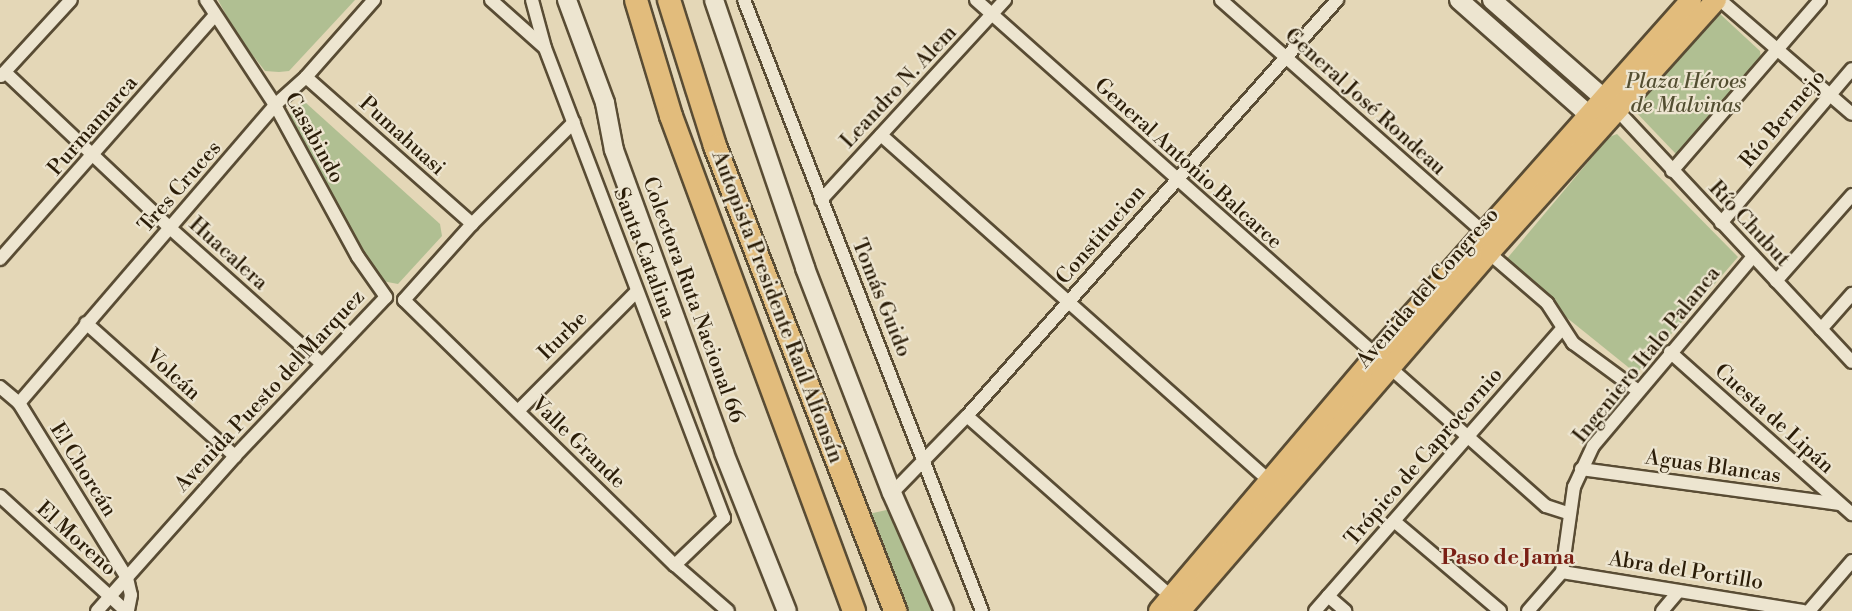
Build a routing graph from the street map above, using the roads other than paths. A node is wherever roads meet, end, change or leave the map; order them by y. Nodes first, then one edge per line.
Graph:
1 (69, 0) edge
2 (206, 0) edge
3 (374, 0) edge
4 (491, 0) edge
5 (532, 0) edge
6 (567, 0) edge
7 (636, 0) edge
8 (669, 0) edge
9 (714, 0) edge
10 (744, 0) edge
11 (976, 0) edge
12 (1005, 0) edge
13 (1221, 0) edge
14 (1337, 0) edge
15 (1460, 0) edge
16 (1492, 0) edge
17 (1691, 0) edge
18 (1718, 0) edge
19 (1820, 0) edge
20 (992, 15) junction
21 (214, 16) junction
22 (545, 48) junction
23 (1777, 50) junction
24 (1285, 57) junction
25 (1852, 69) edge
26 (2, 75) edge
27 (306, 77) junction
28 (1830, 95) junction
29 (275, 105) junction
30 (1611, 105) junction
31 (1852, 114) edge
32 (1589, 115) junction
33 (574, 122) junction
34 (881, 135) junction
35 (93, 157) junction
36 (1672, 171) junction
37 (1175, 179) junction
38 (1852, 195) edge
39 (821, 200) junction
40 (1721, 223) junction
41 (472, 224) junction
42 (170, 228) junction
43 (1484, 233) junction
44 (1489, 254) junction
45 (1753, 257) junction
46 (0, 259) edge
47 (1776, 281) junction
48 (637, 291) junction
49 (1852, 294) edge
50 (386, 297) junction
51 (404, 300) junction
52 (1068, 302) junction
53 (86, 323) junction
54 (1562, 328) junction
55 (1821, 329) junction
56 (1670, 352) junction
57 (1382, 362) junction
58 (1852, 362) edge
59 (322, 364) junction
60 (0, 387) edge
61 (1637, 390) junction
62 (19, 403) junction
63 (518, 411) junction
64 (967, 416) junction
65 (1468, 436) junction
66 (235, 456) junction
67 (926, 462) junction
68 (1581, 469) junction
69 (1276, 486) junction
70 (892, 493) junction
71 (0, 496) edge
72 (1840, 504) junction
73 (1568, 513) junction
74 (1852, 514) edge
75 (1394, 520) junction
76 (1852, 561) edge
77 (675, 565) junction
78 (1562, 572) junction
79 (127, 578) junction
80 (1679, 591) junction
81 (110, 596) junction
82 (1328, 596) junction
83 (1176, 607) edge
84 (96, 611) edge
85 (127, 611) edge
86 (728, 611) edge
87 (787, 611) edge
88 (854, 611) edge
89 (895, 611) edge
90 (944, 611) edge
91 (982, 611) edge
92 (1316, 611) edge
93 (1345, 611) edge
94 (1500, 611) edge
95 (1528, 611) edge
96 (1662, 611) edge
97 (1803, 611) edge
98 (1809, 611) edge

1 - 26 street
2 - 21 street, Casabindo
3 - 27 street, Tres Cruces
4 - 22 street
5 - 22 street, Santa Catalina
6 - 87 street, Colectora Ruta Nacional 66
7 - 88 highway, Autopista Presidente Raúl Alfonsín
8 - 89 highway, Autopista Presidente Raúl Alfonsín
9 - 70 street
10 - 39 street, Tomás Guido
11 - 20 street, General Antonio Balcarce
12 - 20 street, Leandro N. Alem
13 - 24 street, General José Rondeau
14 - 24 street, Constitucion
15 - 32 street
16 - 30 street
17 - 30 main road, Avenida del Congreso
18 - 23 street
18 - 30 main road, Avenida del Congreso
19 - 23 street
20 - 34 street, Leandro N. Alem
20 - 37 street, General Antonio Balcarce
21 - 29 street, Casabindo
21 - 35 street, Purmamarca
22 - 33 street, Santa Catalina
23 - 28 street
23 - 36 street
24 - 37 street, Constitucion
24 - 43 street, General José Rondeau
25 - 28 street, Río Bermejo
26 - 35 street, Huacalera
27 - 29 street, Tres Cruces
27 - 41 street, Pumahuasi
28 - 31 street
28 - 40 street, Río Bermejo
29 - 42 street, Tres Cruces
29 - 50 street, Casabindo
30 - 32 main road, Avenida del Congreso
30 - 36 street, Río Chubut
30 - 44 main road, Avenida del Congreso
32 - 43 main road, Avenida del Congreso
33 - 41 street
33 - 48 street, Santa Catalina
34 - 39 street, Leandro N. Alem
34 - 52 street
35 - 42 street, Huacalera
35 - 46 street, Purmamarca
36 - 40 street, Río Chubut
37 - 52 street, Constitucion
37 - 57 street, General Antonio Balcarce
38 - 47 street
39 - 67 street, Tomás Guido
40 - 45 street, Río Chubut
41 - 51 street
42 - 53 street, Tres Cruces
42 - 59 street, Huacalera
43 - 44 street
43 - 57 main road, Avenida del Congreso
44 - 54 street
44 - 57 main road, Avenida del Congreso
45 - 47 street, Río Chubut
45 - 56 street, Ingeniero Italo Palanca
47 - 55 street, Río Chubut
48 - 63 street, Iturbe
48 - 77 street, Santa Catalina
49 - 55 street
50 - 51 street, Avenida Puesto del Marquez
50 - 59 street, Avenida Puesto del Marquez
51 - 63 street, Valle Grande
52 - 64 street, Constitucion
52 - 69 street
53 - 62 street, Tres Cruces
53 - 66 street, Volcán
54 - 61 street
54 - 65 street, Trópico de Caprocornio
55 - 58 street, Río Chubut
56 - 61 street, Ingeniero Italo Palanca
56 - 72 street, Cuesta de Lipán
57 - 65 street, General Antonio Balcarce
57 - 69 main road, Avenida del Congreso
59 - 66 street, Avenida Puesto del Marquez
60 - 62 street, El Chorcán
61 - 68 street, Ingeniero Italo Palanca
62 - 79 street, El Chorcán
63 - 77 street, Valle Grande
64 - 67 street, Constitucion
64 - 83 street
65 - 73 street, General Antonio Balcarce
65 - 75 street, Trópico de Caprocornio
66 - 79 street, Avenida Puesto del Marquez
67 - 70 street, Constitucion
67 - 91 street, Tomás Guido
68 - 72 street, Aguas Blancas
68 - 73 street, Ingeniero Italo Palanca
69 - 83 main road, Avenida del Congreso
70 - 90 street
71 - 81 street, El Moreno
72 - 74 street, Cuesta de Lipán
73 - 78 street, Ingeniero Italo Palanca
75 - 82 street, Trópico de Caprocornio
75 - 94 street
76 - 98 street
77 - 86 street, Valle Grande
78 - 80 street, Abra del Portillo
78 - 95 street
79 - 81 street, Avenida Puesto del Marquez
79 - 85 street
80 - 96 street
80 - 97 street, Abra del Portillo
81 - 84 street, Avenida Puesto del Marquez
81 - 85 street, El Moreno
82 - 92 street, Trópico de Caprocornio
82 - 93 street

